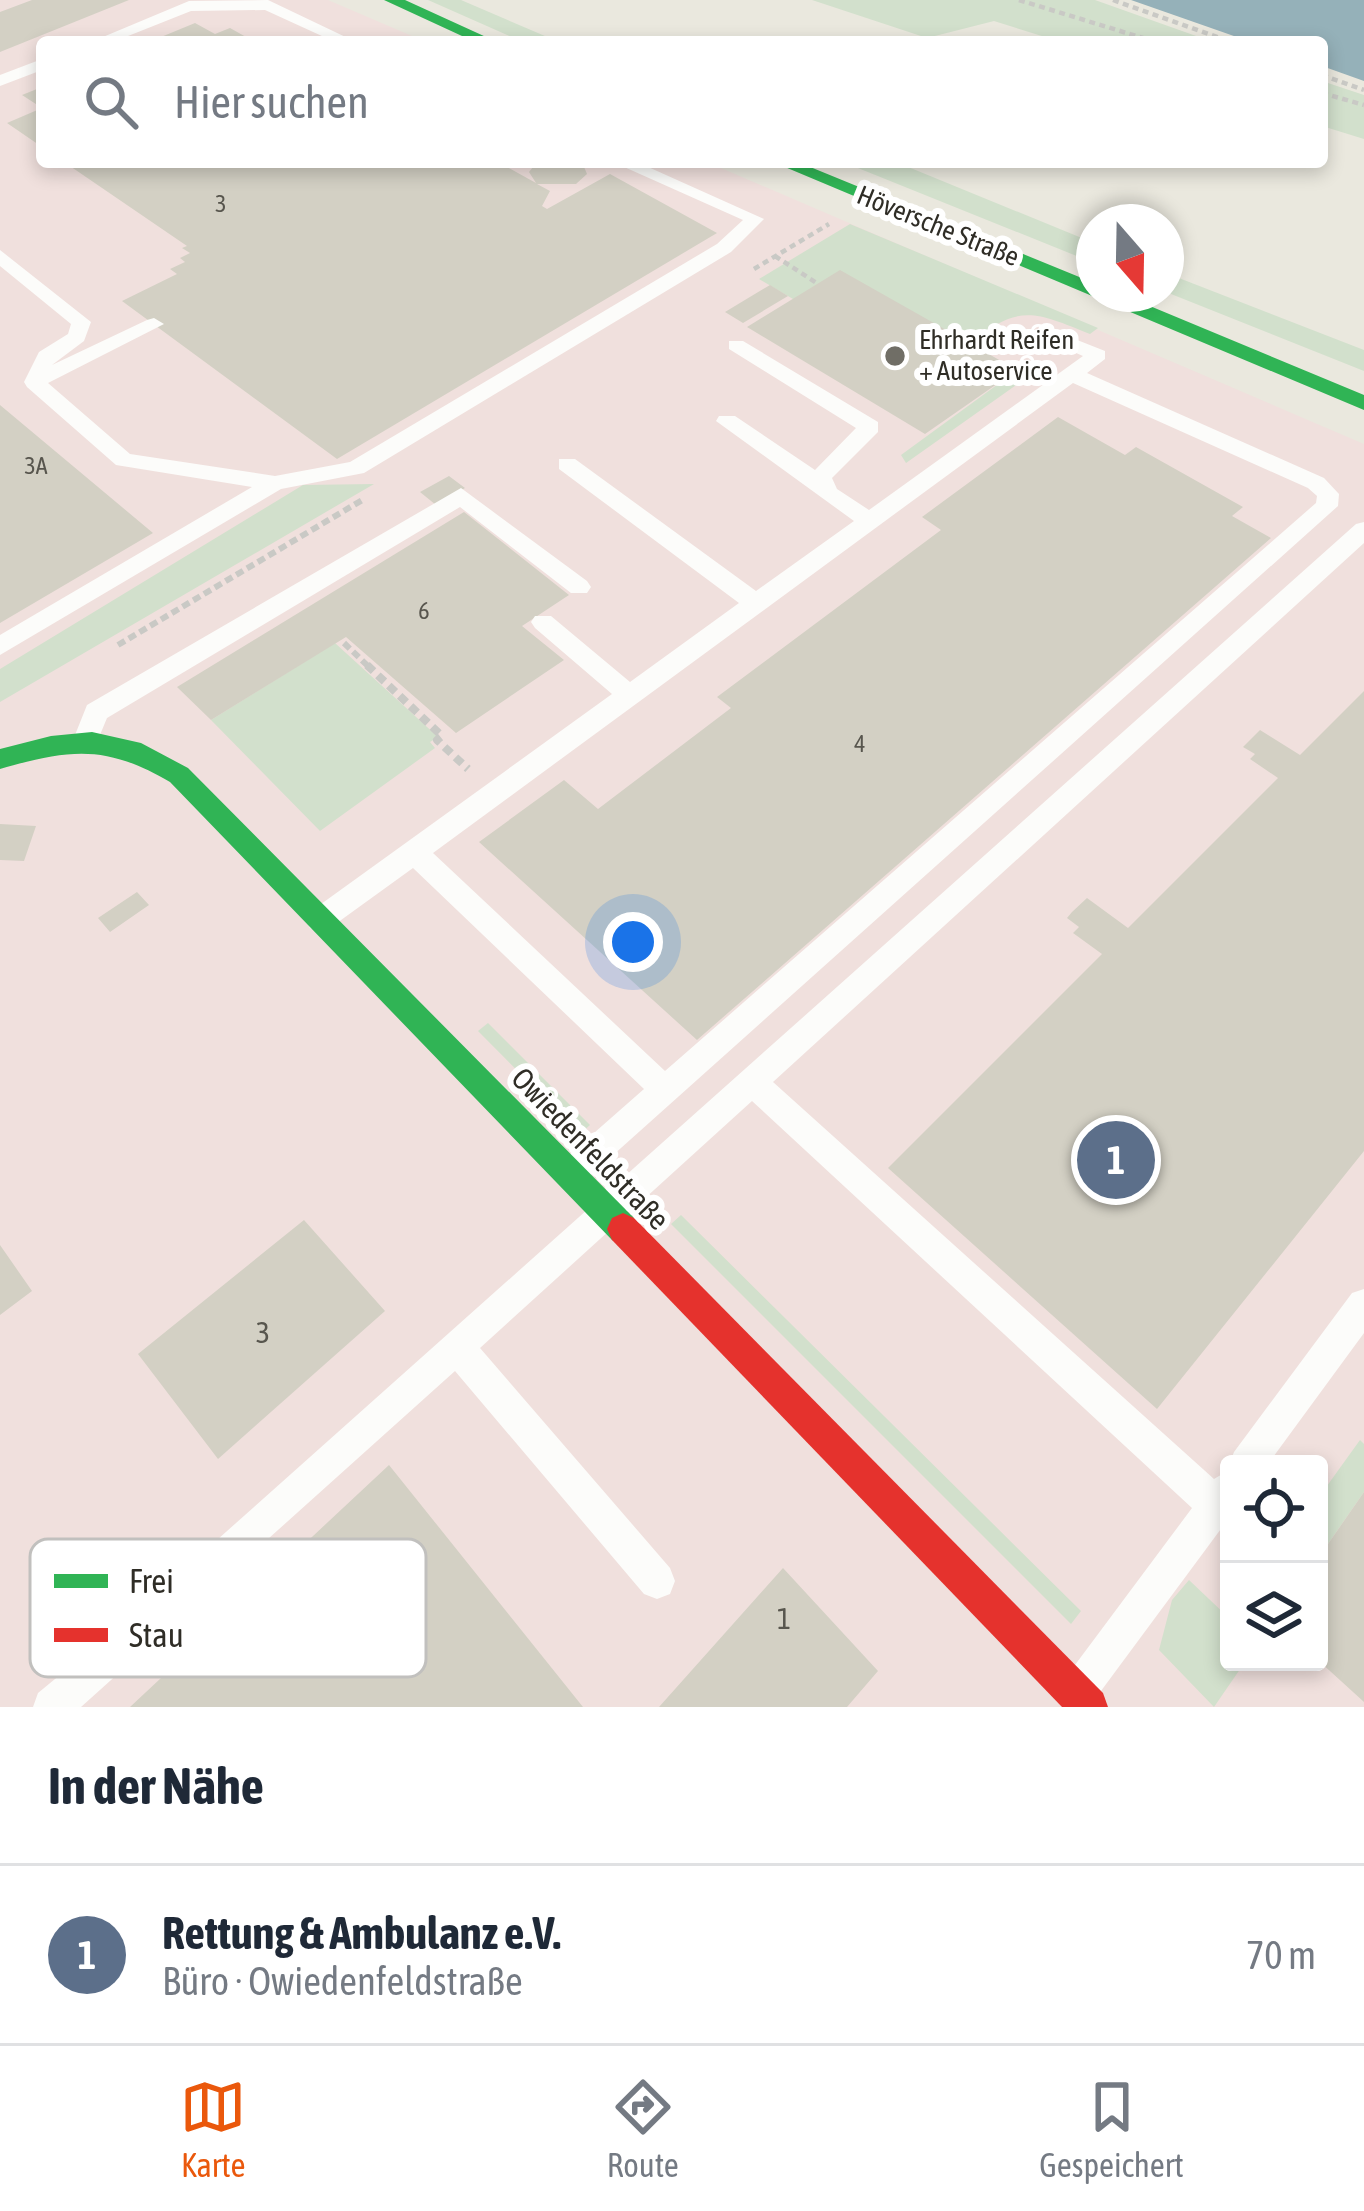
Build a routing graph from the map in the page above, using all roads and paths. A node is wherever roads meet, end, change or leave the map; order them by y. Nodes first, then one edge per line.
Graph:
1 (392, 0) edge
2 (1019, 0) edge
3 (1113, 0) edge
4 (114, 36) edge
5 (335, 36) edge
6 (475, 36) edge
7 (1136, 36) edge
8 (1214, 36) edge
9 (36, 66) edge
10 (1328, 77) edge
11 (0, 81) edge
12 (1364, 90) edge
13 (1328, 95) edge
14 (1364, 105) edge
15 (636, 168) edge
16 (797, 168) edge
17 (0, 256) edge
18 (775, 256) dead end
19 (1076, 283) edge
20 (818, 284) dead end
21 (1147, 312) edge
22 (154, 324) dead end
23 (736, 345) dead end
24 (983, 348) dead end
25 (1071, 374) junction
26 (34, 382) junction
27 (1364, 403) edge
28 (727, 421) dead end
29 (567, 464) dead end
30 (275, 483) junction
31 (822, 485) junction
32 (871, 521) junction
33 (1364, 530) edge
34 (579, 587) dead end
35 (758, 604) junction
36 (543, 622) dead end
37 (344, 643) dead end
38 (0, 646) edge
39 (632, 697) junction
40 (88, 734) junction
41 (0, 758) edge
42 (495, 795) junction
43 (414, 852) junction
44 (320, 920) junction
45 (750, 1080) junction
46 (665, 1090) junction
47 (569, 1175) junction
48 (605, 1211) junction
49 (1364, 1306) edge
50 (456, 1346) junction
51 (1253, 1455) edge
52 (1220, 1493) edge
53 (1220, 1500) edge
54 (244, 1539) edge
55 (657, 1581) dead end
56 (88, 1677) edge
57 (1082, 1700) edge
58 (52, 1707) edge

1 - 6 street
2 - 7 path
3 - 8 path
4 - 5 lane
9 - 11 lane
10 - 12 path
13 - 14 path
15 - 30 lane
16 - 19 street, Höversche Straße
17 - 26 lane
18 - 20 path
21 - 27 street
22 - 26 lane
23 - 31 lane
24 - 25 lane
25 - 32 lane
25 - 46 lane
26 - 30 lane
28 - 31 lane
29 - 35 lane
30 - 38 lane
31 - 32 lane
32 - 35 lane
33 - 45 lane
34 - 40 lane
35 - 39 lane
36 - 39 lane
37 - 42 path
39 - 42 lane
40 - 41 street
40 - 44 street, Owiedenfeldstraße
42 - 43 lane
43 - 44 lane
43 - 46 lane
44 - 47 street, Owiedenfeldstraße
45 - 48 lane
45 - 52 lane
46 - 47 lane
47 - 48 street, Owiedenfeldstraße
48 - 50 lane
48 - 57 street, Owiedenfeldstraße
49 - 51 lane
50 - 54 lane
50 - 55 lane
53 - 57 lane
56 - 58 lane

